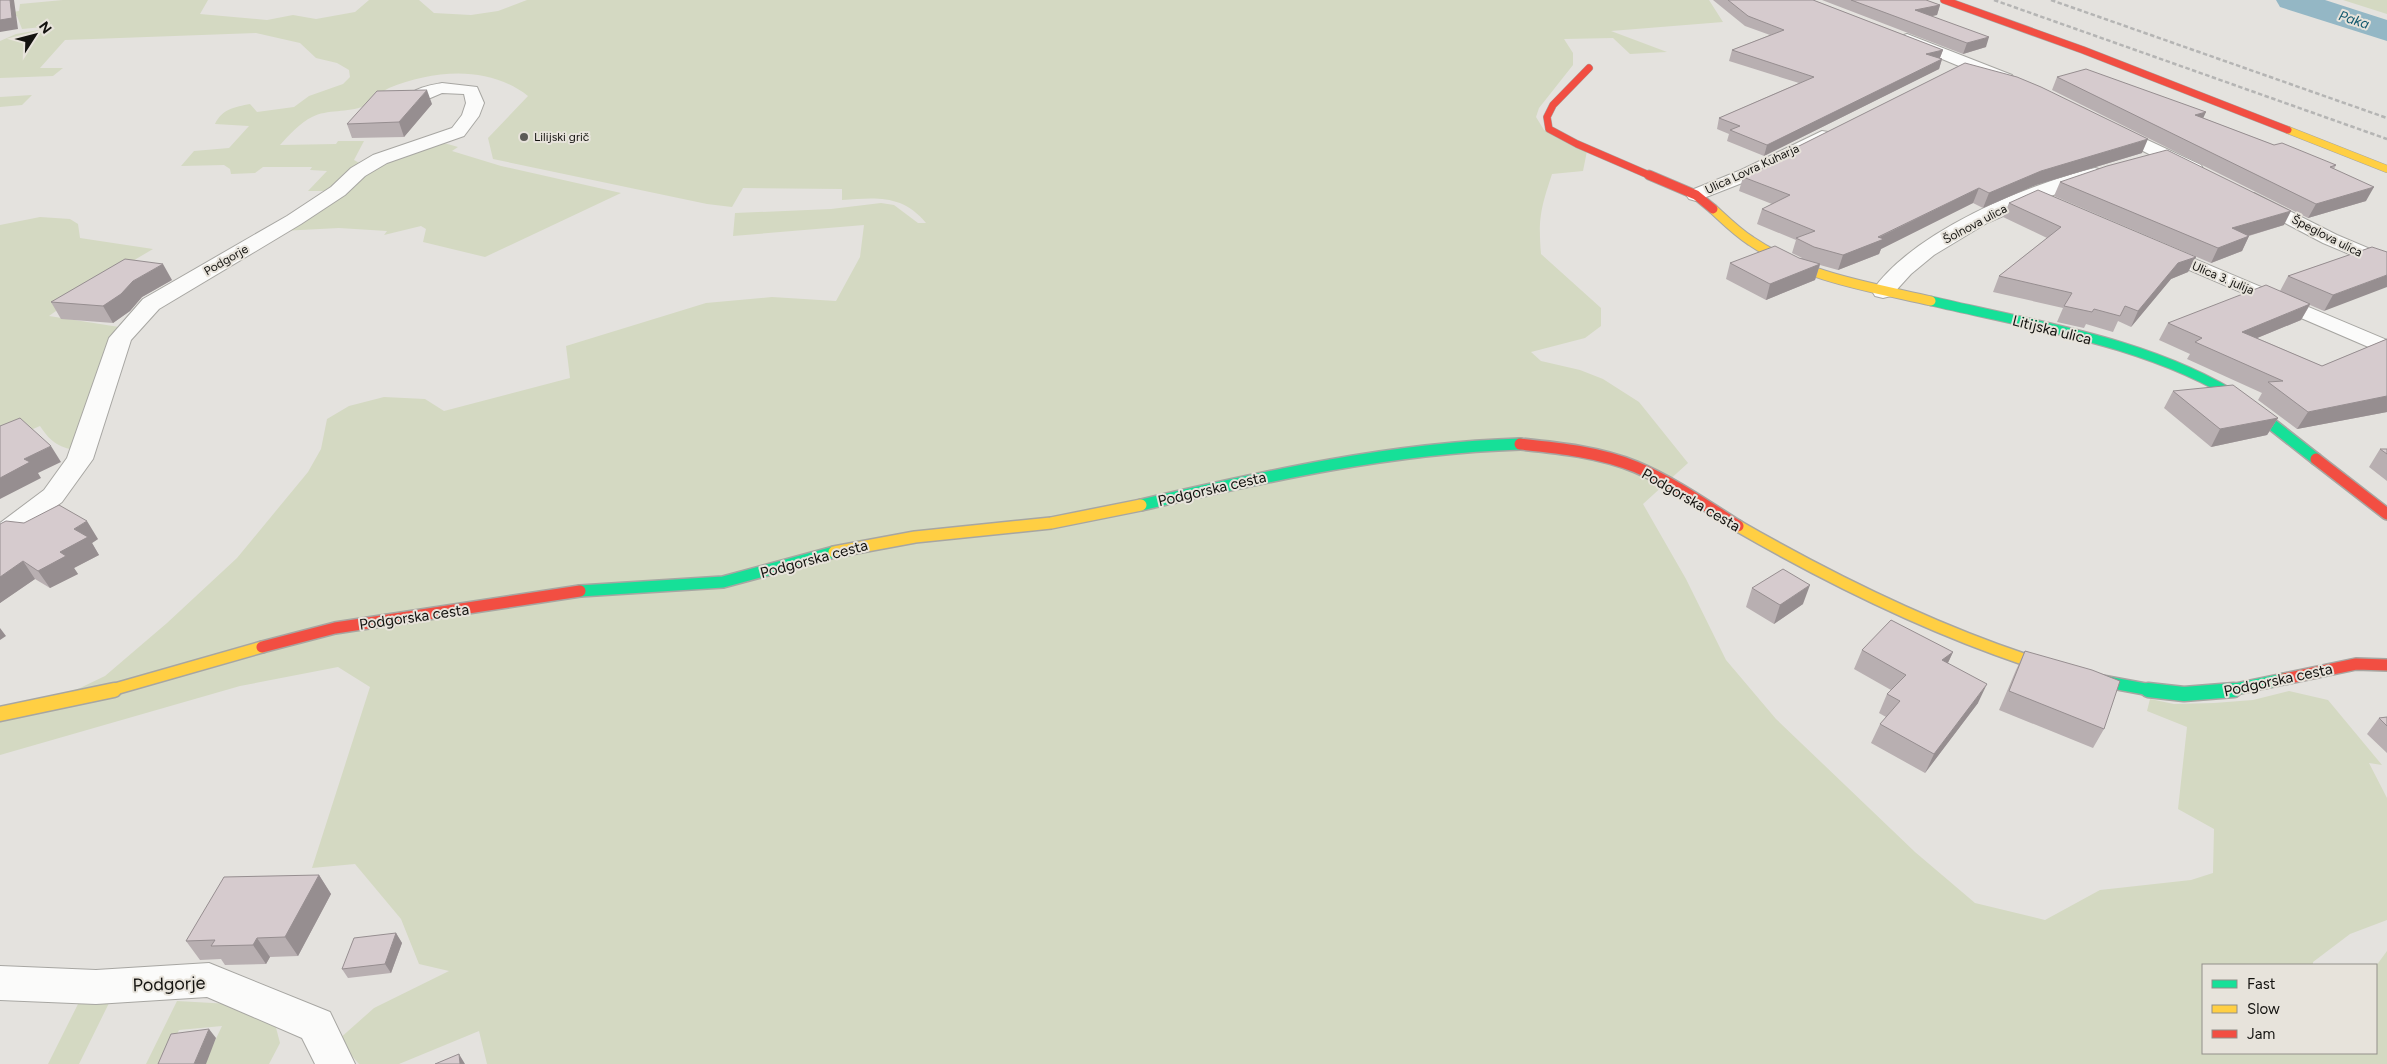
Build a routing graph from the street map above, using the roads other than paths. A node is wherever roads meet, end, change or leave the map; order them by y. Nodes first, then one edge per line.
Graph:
1 (1944, 0) edge
2 (1893, 34) edge
3 (1969, 63) junction
4 (1590, 68) dead end
5 (1947, 74) edge
6 (2024, 87) edge
7 (415, 98) edge
8 (2096, 120) edge
9 (1834, 130) edge
10 (2166, 154) junction
11 (2139, 161) edge
12 (2114, 168) edge
13 (2387, 169) edge
14 (2209, 176) edge
15 (2243, 194) edge
16 (1696, 195) junction
17 (2031, 196) junction
18 (2058, 207) edge
19 (2141, 242) edge
20 (2387, 264) edge
21 (1883, 291) junction
22 (2387, 348) edge
23 (2387, 514) edge
24 (0, 536) edge
25 (2387, 664) edge
26 (0, 714) edge
27 (0, 983) edge
28 (335, 1064) edge

1 - 13 street
2 - 3 street
3 - 5 street
3 - 6 street
4 - 16 street, Litijska ulica
7 - 24 street, Podgorje
8 - 10 street
9 - 16 street, Ulica Lovra Kuharja
10 - 11 street
10 - 14 street
12 - 17 street, Šolnova ulica
15 - 20 street, Špeglova ulica
16 - 21 street, Litijska ulica
17 - 18 street
17 - 21 street, Šolnova ulica
19 - 22 street, Ulica 3. julija
21 - 23 street, Litijska ulica
25 - 26 street, Podgorska cesta
27 - 28 street, Podgorje

